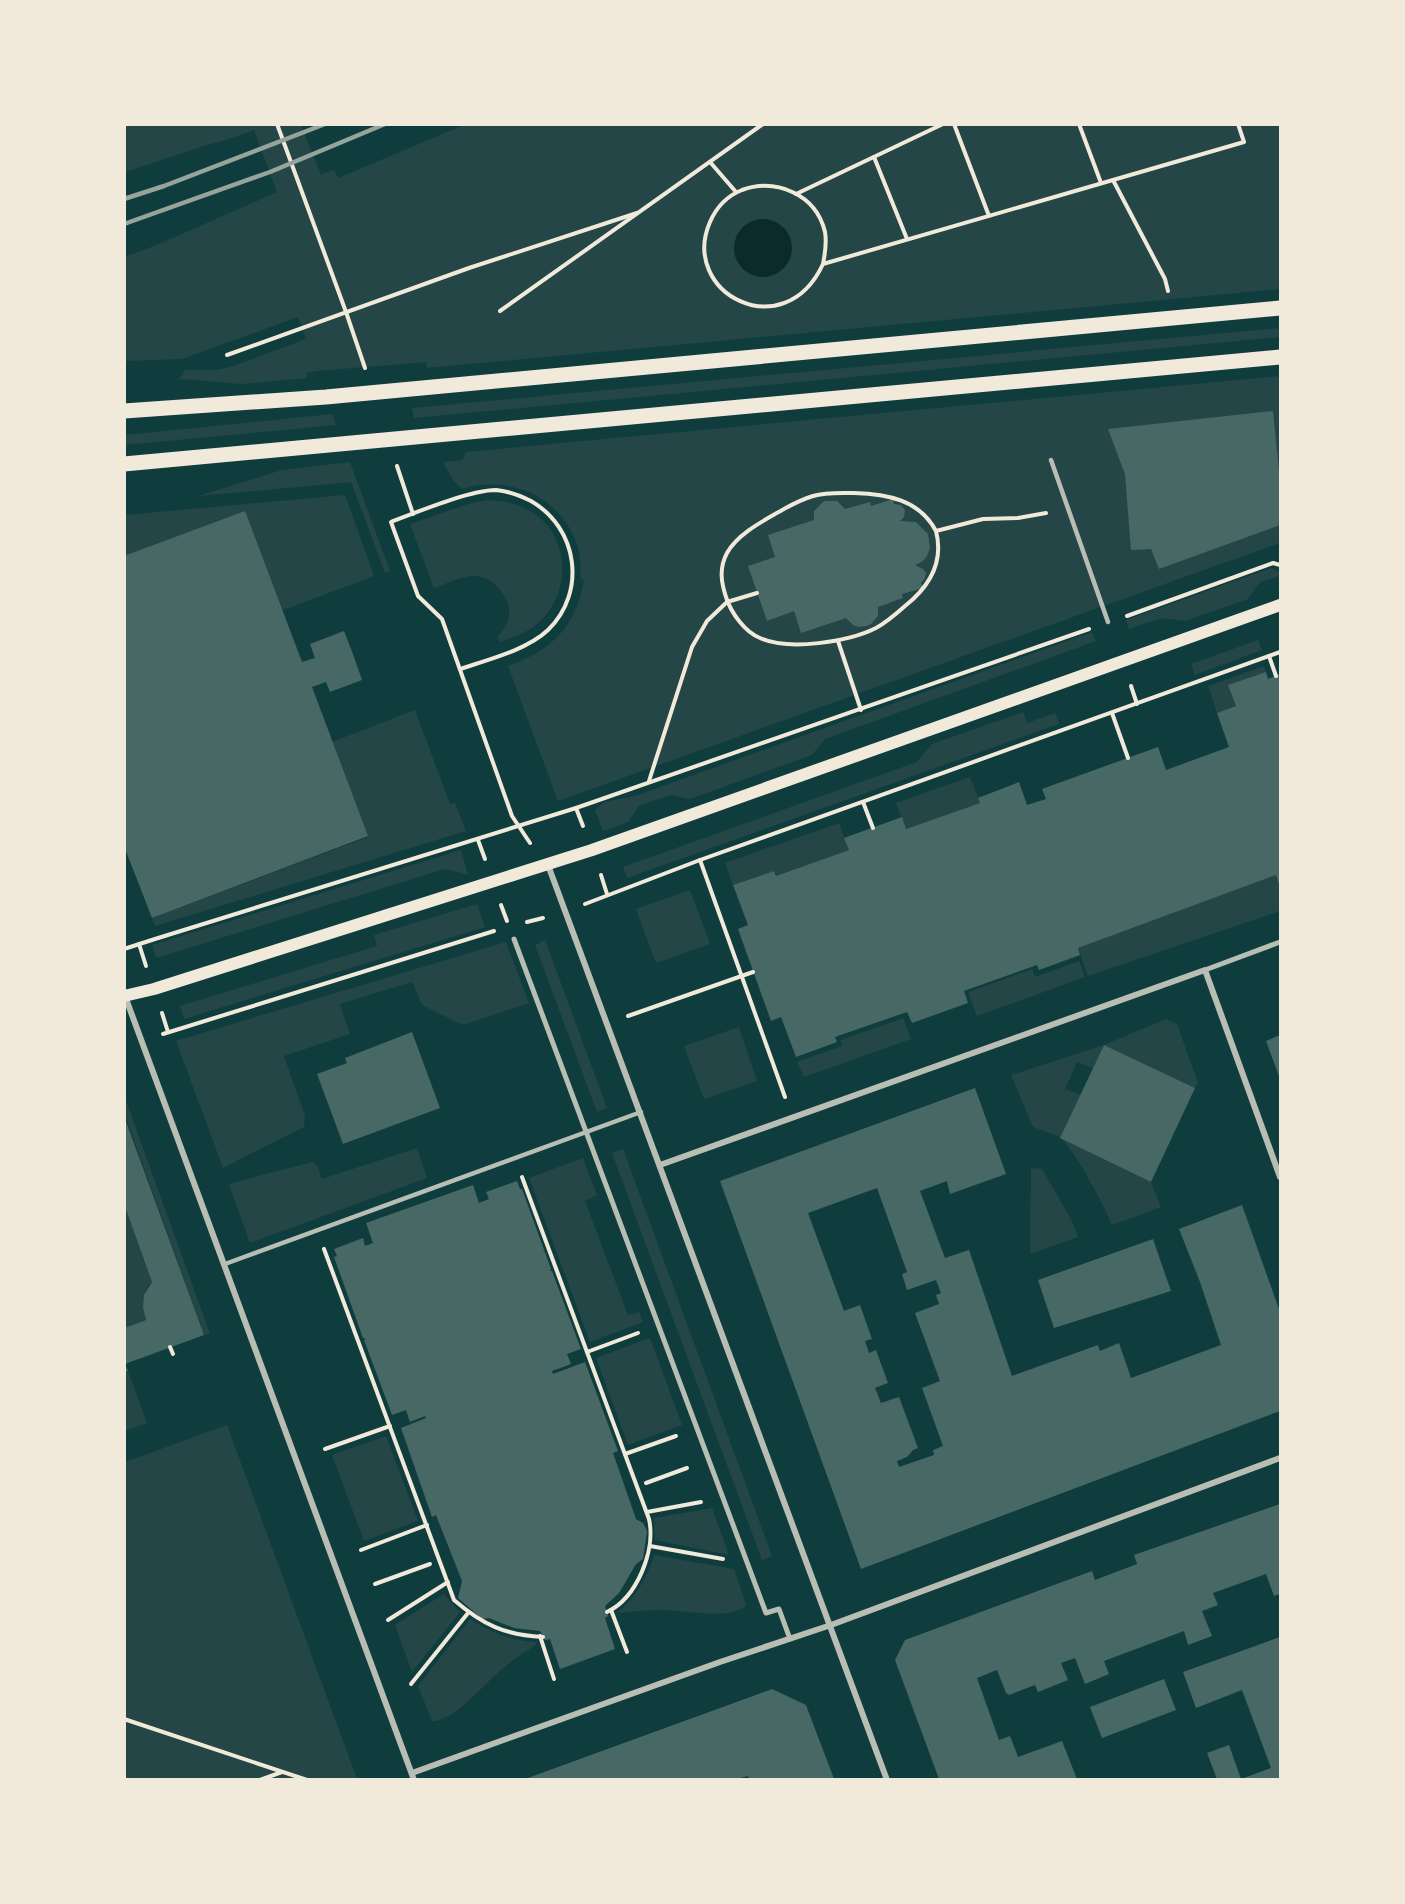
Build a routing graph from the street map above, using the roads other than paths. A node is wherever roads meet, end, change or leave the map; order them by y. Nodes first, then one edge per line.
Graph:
1 (1281, 308) edge
2 (1281, 357) edge
3 (124, 411) edge
4 (1051, 460) dead end
5 (124, 464) edge
6 (1281, 605) edge
7 (1108, 622) road end
8 (548, 865) junction
9 (514, 939) dead end
10 (1281, 942) edge
11 (1205, 970) junction
12 (124, 996) edge
13 (641, 1112) junction
14 (586, 1132) junction
15 (660, 1165) junction
16 (1281, 1177) edge
17 (225, 1264) junction
18 (1281, 1458) edge
19 (831, 1625) junction
20 (790, 1639) junction
21 (413, 1776) edge
22 (887, 1779) edge

1 - 3 main road
2 - 5 main road
4 - 7 lane
6 - 8 main road
8 - 12 main road
8 - 13 street
9 - 14 street
10 - 11 street
11 - 15 street
11 - 16 street
12 - 17 street
13 - 14 lane
13 - 15 street
14 - 17 lane
14 - 20 street
15 - 19 street
17 - 21 street
18 - 19 street
19 - 20 street
19 - 22 street
20 - 21 street

